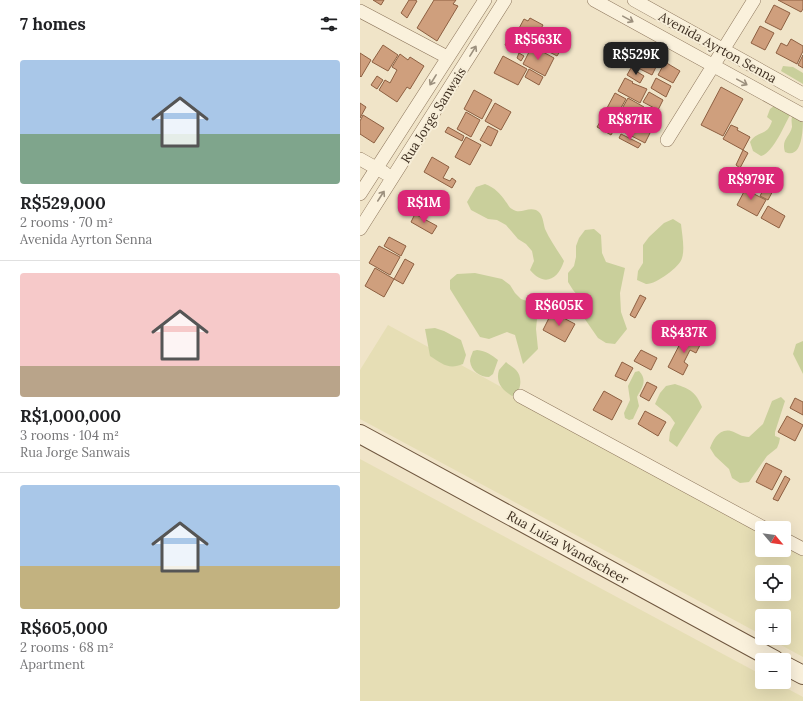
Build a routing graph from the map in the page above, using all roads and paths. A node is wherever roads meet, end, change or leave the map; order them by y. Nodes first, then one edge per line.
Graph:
1 (485, 0) edge
2 (505, 0) edge
3 (594, 0) edge
4 (634, 0) edge
5 (754, 0) edge
6 (360, 11) edge
7 (723, 51) junction
8 (447, 57) junction
9 (714, 66) junction
10 (803, 94) edge
11 (803, 115) edge
12 (667, 140) dead end
13 (360, 159) edge
14 (377, 168) junction
15 (393, 178) junction
16 (360, 194) edge
17 (360, 229) edge
18 (520, 396) dead end
19 (360, 434) edge
20 (755, 523) edge
21 (791, 543) edge
22 (803, 549) edge
23 (762, 653) edge
24 (791, 669) edge
25 (803, 675) edge

1 - 8 street, Rua Jorge Sanwais
15 -> 2 street, Rua Jorge Sanwais
3 -> 9 street, Avenida Ayrton Senna
4 - 7 street, Avenida Ayrton Senna
5 - 7 street
6 - 8 street
7 - 9 street
7 - 10 street, Avenida Ayrton Senna
8 -> 14 street, Rua Jorge Sanwais
9 -> 11 street, Avenida Ayrton Senna
9 - 12 street
13 - 14 street
14 - 15 street
14 - 16 street, Rua Jorge Sanwais
17 -> 15 street, Rua Jorge Sanwais
18 - 20 street
19 - 23 main road, Rua Luiza Wandscheer
21 - 22 street
24 - 25 main road

